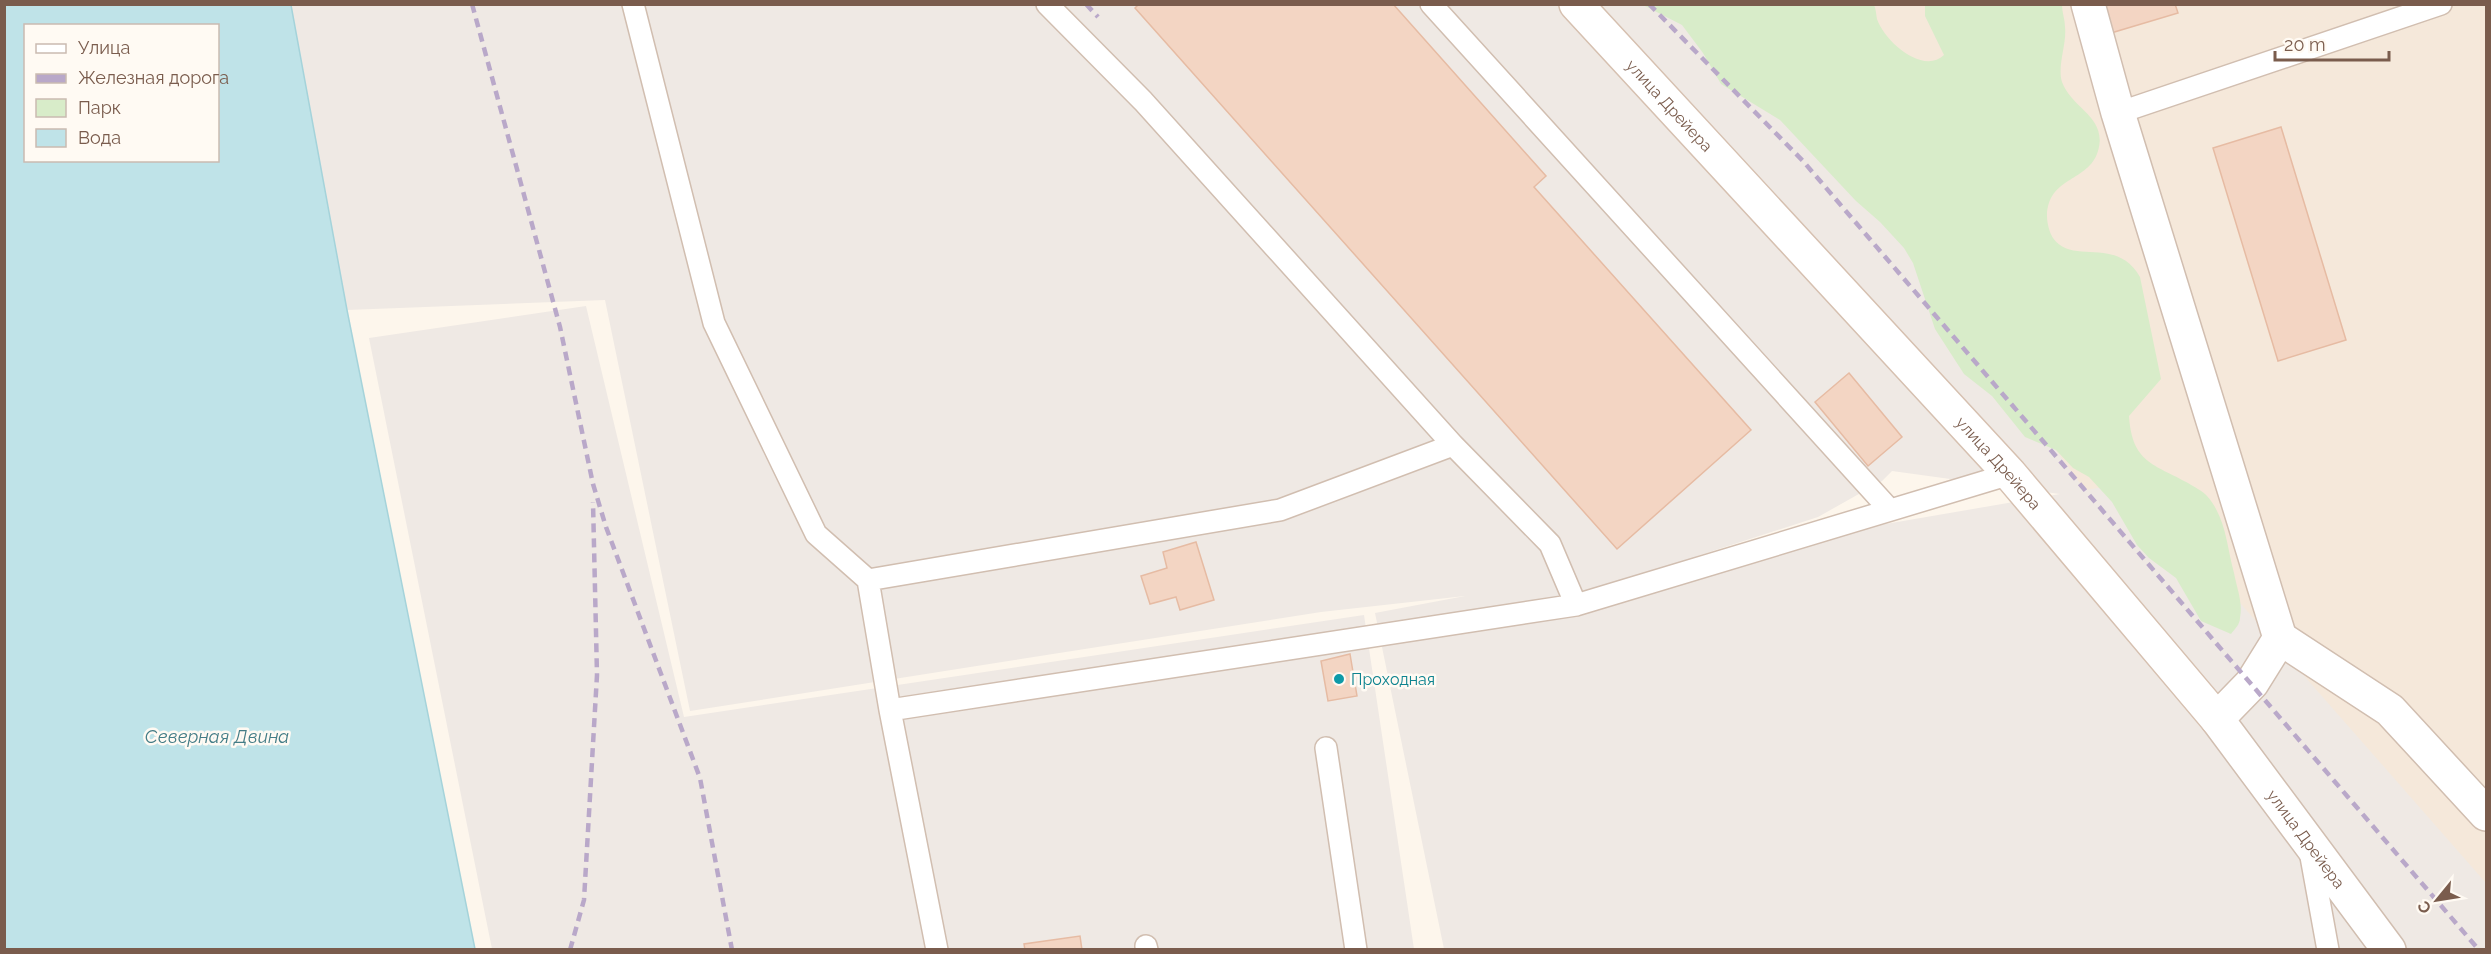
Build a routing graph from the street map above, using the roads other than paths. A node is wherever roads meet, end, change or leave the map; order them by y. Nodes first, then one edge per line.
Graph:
1 (633, 4) edge
2 (1047, 4) edge
3 (1431, 4) edge
4 (1576, 4) edge
5 (2088, 4) edge
6 (2441, 4) edge
7 (2118, 113) junction
8 (1453, 445) junction
9 (2010, 474) junction
10 (1890, 510) junction
11 (868, 580) junction
12 (1576, 605) junction
13 (2280, 638) junction
14 (890, 710) junction
15 (2217, 719) junction
16 (1326, 748) dead end
17 (2487, 814) edge
18 (2308, 842) junction
19 (937, 950) edge
20 (1356, 950) edge
21 (2328, 950) edge
22 (2389, 950) edge

1 - 11 lane
2 - 8 lane
3 - 10 lane
4 - 9 street, улица Дрейера
5 - 7 street
6 - 7 lane
7 - 13 street
8 - 11 lane
8 - 12 lane
9 - 10 lane
9 - 15 street, улица Дрейера
10 - 12 lane
11 - 14 lane
12 - 14 lane
13 - 15 street
13 - 17 street
14 - 19 lane
15 - 18 street, улица Дрейера
16 - 20 lane
18 - 21 lane
18 - 22 street, улица Дрейера

